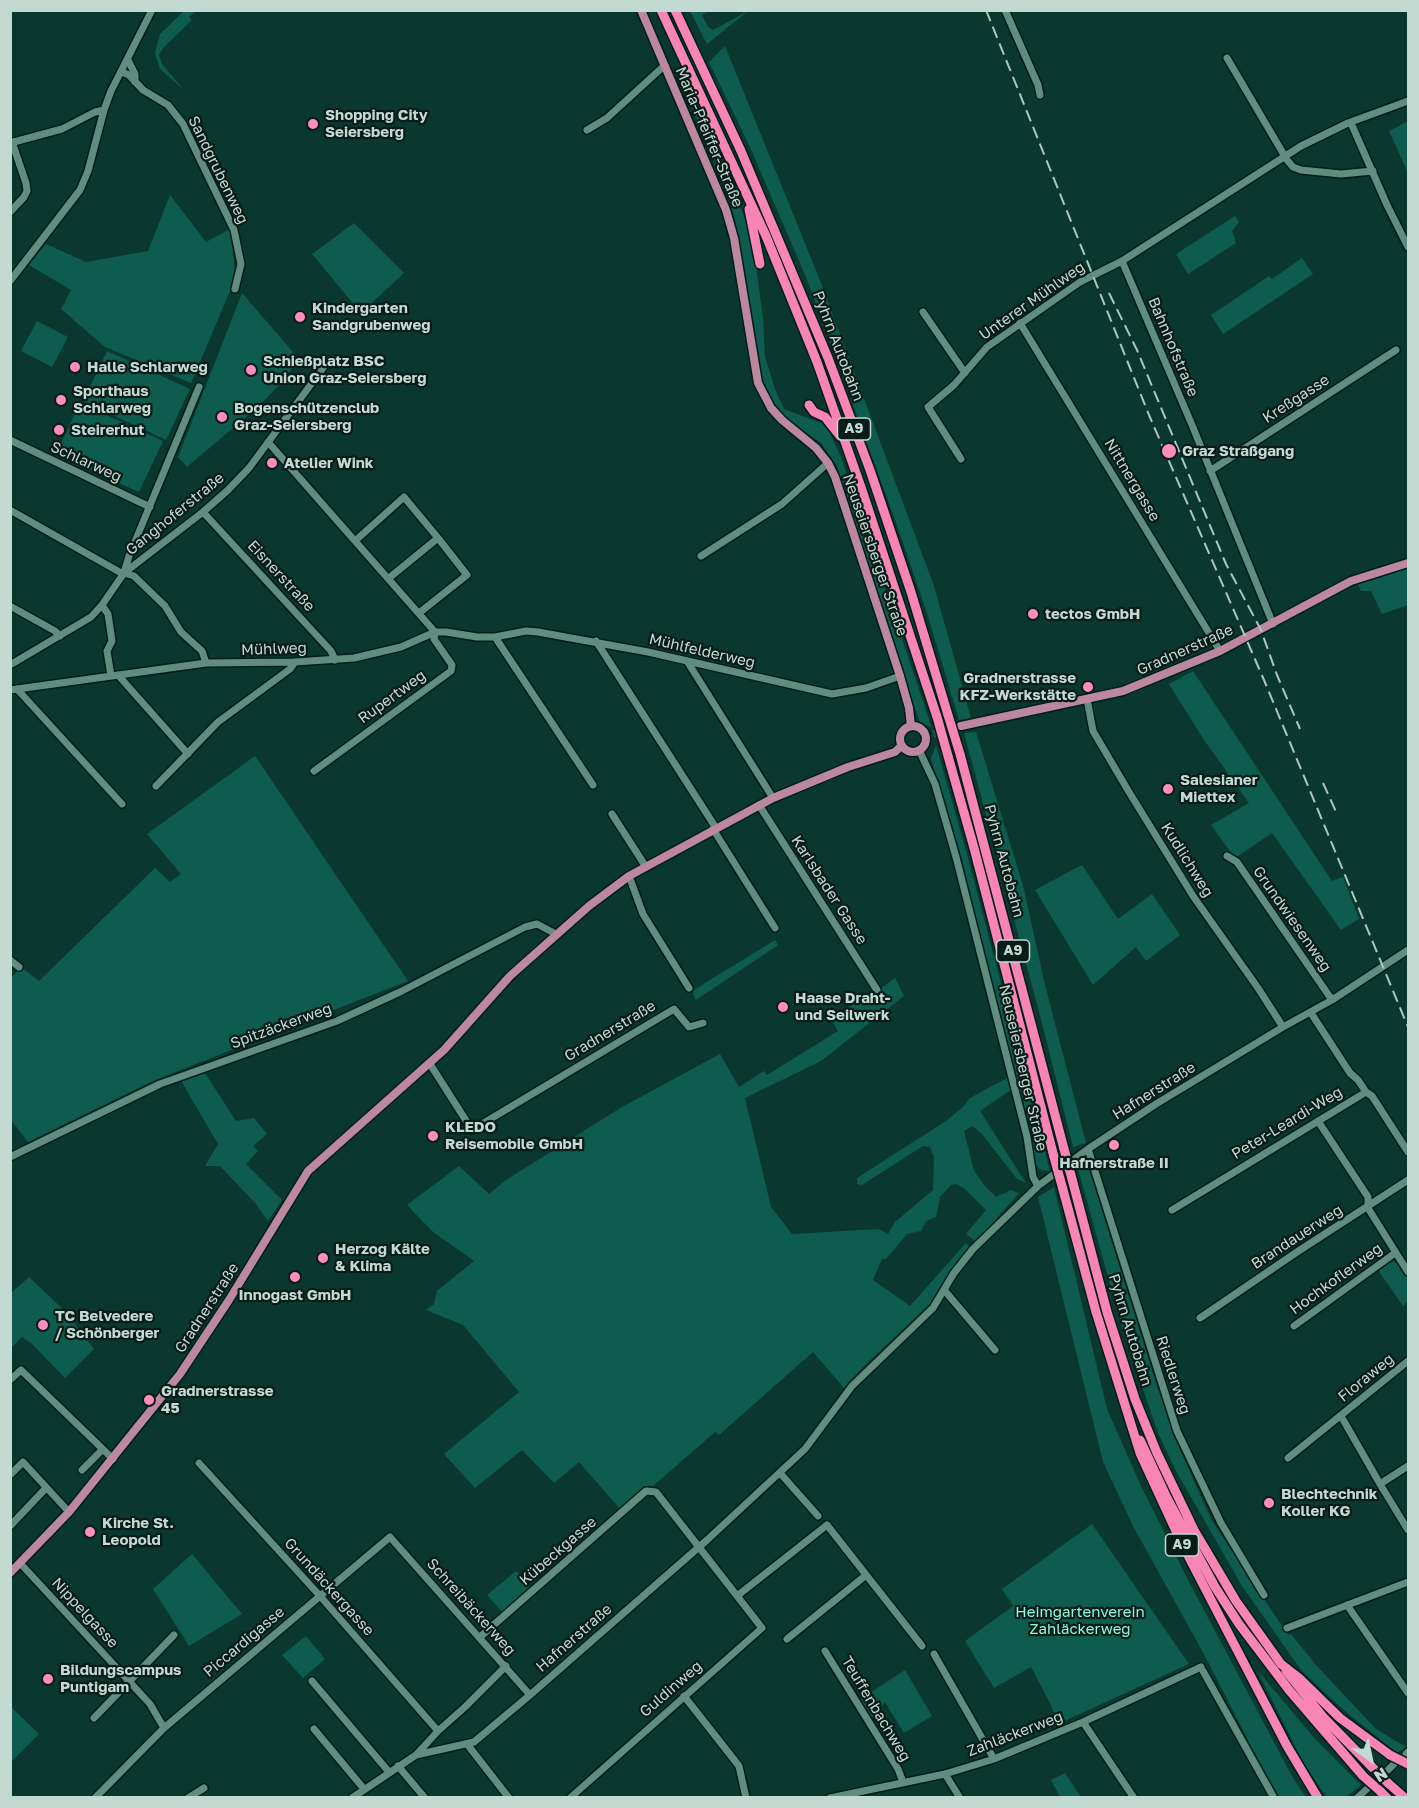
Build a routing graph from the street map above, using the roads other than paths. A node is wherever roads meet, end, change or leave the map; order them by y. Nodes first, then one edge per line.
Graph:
1 (152, 10) edge
2 (641, 10) edge
3 (661, 10) edge
4 (675, 10) edge
5 (1005, 10) edge
6 (1227, 58) dead end
7 (128, 60) junction
8 (665, 65) junction
9 (122, 72) junction
10 (135, 82) junction
11 (1040, 95) dead end
12 (1408, 101) edge
13 (104, 110) junction
14 (1351, 123) junction
15 (587, 130) dead end
16 (11, 142) edge
17 (1286, 156) junction
18 (1373, 171) junction
19 (746, 195) junction
20 (10, 212) edge
21 (1408, 247) edge
22 (1122, 261) junction
23 (760, 264) dead end
24 (10, 281) edge
25 (235, 289) dead end
26 (923, 312) dead end
27 (1020, 323) junction
28 (1396, 350) dead end
29 (329, 360) dead end
30 (965, 373) junction
31 (758, 383) joint
32 (199, 387) dead end
33 (809, 405) dead end
34 (10, 440) edge
35 (268, 442) junction
36 (849, 452) junction
37 (962, 459) dead end
38 (828, 463) junction
39 (1210, 471) junction
40 (150, 507) junction
41 (10, 510) edge
42 (203, 512) junction
43 (438, 538) junction
44 (355, 541) junction
45 (701, 555) dead end
46 (1408, 563) edge
47 (123, 573) junction
48 (389, 578) junction
49 (102, 604) junction
50 (10, 606) edge
51 (419, 613) junction
52 (1273, 624) junction
53 (435, 633) junction
54 (60, 636) junction
55 (495, 638) junction
56 (596, 641) junction
57 (1220, 651) junction
58 (334, 660) junction
59 (687, 661) junction
60 (295, 662) junction
61 (206, 663) junction
62 (10, 665) edge
63 (115, 676) junction
64 (900, 676) junction
65 (14, 689) edge
66 (1087, 699) junction
67 (910, 726) junction
68 (961, 726) tunnel mouth
69 (901, 746) junction
70 (919, 750) junction
71 (188, 754) junction
72 (314, 771) dead end
73 (593, 785) dead end
74 (156, 786) dead end
75 (773, 798) junction
76 (122, 804) dead end
77 (759, 805) junction
78 (612, 814) dead end
79 (715, 829) junction
80 (1227, 856) dead end
81 (646, 867) junction
82 (629, 876) junction
83 (775, 928) dead end
84 (556, 934) junction
85 (1408, 950) edge
86 (10, 960) edge
87 (19, 967) dead end
88 (689, 988) dead end
89 (877, 990) dead end
90 (1332, 1000) junction
91 (1311, 1013) junction
92 (704, 1023) dead end
93 (1283, 1027) junction
94 (430, 1064) junction
95 (1366, 1092) junction
96 (1318, 1121) junction
97 (1088, 1149) junction
98 (1408, 1152) edge
99 (10, 1157) edge
100 (1408, 1180) edge
101 (1038, 1186) junction
102 (1368, 1208) junction
103 (1172, 1210) dead end
104 (1395, 1253) junction
105 (1408, 1272) edge
106 (945, 1291) junction
107 (1200, 1318) dead end
108 (1294, 1326) dead end
109 (995, 1350) dead end
110 (1408, 1361) edge
111 (10, 1380) edge
112 (1127, 1413) junction
113 (1341, 1416) junction
114 (102, 1450) junction
115 (1288, 1458) dead end
116 (113, 1459) junction
117 (199, 1462) dead end
118 (1408, 1466) edge
119 (82, 1470) dead end
120 (780, 1473) junction
121 (10, 1475) edge
122 (1380, 1484) junction
123 (46, 1488) junction
124 (656, 1492) joint
125 (69, 1512) junction
126 (818, 1516) dead end
127 (10, 1526) edge
128 (1408, 1530) edge
129 (390, 1537) joint
130 (699, 1547) junction
131 (20, 1563) junction
132 (10, 1573) edge
133 (865, 1576) junction
134 (1408, 1582) edge
135 (1264, 1595) dead end
136 (320, 1596) junction
137 (737, 1596) junction
138 (1347, 1605) junction
139 (1287, 1628) dead end
140 (174, 1635) dead end
141 (480, 1637) junction
142 (787, 1639) dead end
143 (922, 1646) dead end
144 (825, 1651) dead end
145 (934, 1654) dead end
146 (1281, 1664) junction
147 (506, 1666) junction
148 (312, 1681) dead end
149 (130, 1682) junction
150 (1408, 1693) edge
151 (530, 1695) junction
152 (684, 1695) junction
153 (94, 1718) dead end
154 (1083, 1722) junction
155 (164, 1728) junction
156 (314, 1729) dead end
157 (438, 1731) junction
158 (466, 1744) junction
159 (416, 1755) junction
160 (1408, 1756) edge
161 (994, 1759) junction
162 (1393, 1759) junction
163 (398, 1766) junction
164 (1388, 1770) dead end
165 (389, 1772) junction
166 (945, 1774) junction
167 (903, 1782) junction
168 (204, 1788) dead end
169 (1368, 1788) dead end
170 (364, 1789) junction
171 (1383, 1794) edge
172 (851, 1796) edge
173 (95, 1797) edge
174 (188, 1797) edge
175 (352, 1797) edge
176 (425, 1797) edge
177 (508, 1797) edge
178 (570, 1797) edge
179 (746, 1797) edge
180 (830, 1797) edge
181 (960, 1797) edge
182 (1134, 1797) edge
183 (1274, 1797) edge
184 (1318, 1797) edge
185 (1357, 1797) edge
186 (1405, 1797) edge

1 - 7 street
2 - 8 main road, Maria-Pfeiffer-Straße
3 - 19 highway, Pyhrn Autobahn / A9
4 - 146 highway, Pyhrn Autobahn / A9, bridge
5 - 11 street
6 - 17 street
7 - 9 street
7 - 10 street
8 - 15 street
8 - 31 main road, Maria-Pfeiffer-Straße
9 - 10 street, Sandgrubenweg
9 - 13 street
10 - 25 street, Sandgrubenweg
12 - 14 street
13 - 16 street
13 - 24 street
14 - 17 street
14 - 18 street
16 - 20 street
17 - 18 street
17 - 22 street
18 - 21 street
19 - 23 highway
19 - 36 highway, Pyhrn Autobahn / A9
22 - 27 street, Unterer Mühlweg
22 - 39 street, Bahnhofstraße
26 - 30 street
27 - 30 street, Unterer Mühlweg
27 - 57 street, Nittnergasse
28 - 39 street, Kreßgasse
29 - 35 street, Ganghoferstraße
30 - 37 street, Unterer Mühlweg
31 - 38 main road, Neuseiersberger Straße
32 - 40 street
33 - 36 highway
34 - 40 street, Schlarweg
35 - 42 street, Ganghoferstraße
35 - 44 street
36 - 112 highway, Pyhrn Autobahn / A9, bridge
38 - 45 street
38 - 64 main road, Neuseiersberger Straße
39 - 52 street, Bahnhofstraße
40 - 47 street
41 - 47 street
42 - 47 street, Ganghoferstraße
42 - 58 street, Eisnerstraße
43 - 44 street
43 - 48 street
43 - 51 street
44 - 48 street
46 - 52 main road, Gradnerstraße
47 - 49 street, Ganghoferstraße
47 - 61 street, Ganghoferstraße
48 - 51 street
49 - 54 street, Ganghoferstraße
49 - 63 street
50 - 54 street
51 - 53 street
52 - 57 main road, Gradnerstraße
53 - 55 street, Mühlfelderweg
53 - 58 street, Mühlweg
53 - 72 street, Rupertweg
54 - 62 street, Ganghoferstraße
55 - 56 street, Mühlfelderweg
55 - 73 street
56 - 59 street, Mühlfelderweg
56 - 79 street
57 - 66 main road, Gradnerstraße
58 - 60 street, Mühlweg
59 - 64 street, Mühlfelderweg
59 - 75 street
60 - 61 street, Mühlweg
60 - 71 street
61 - 63 street, Mühlweg
63 - 65 street, Mühlweg
63 - 71 street
64 - 67 main road, Neuseiersberger Straße
65 - 76 street, Mühlweg
66 - 68 main road, Gradnerstraße
66 - 93 street, Kudlichweg
67 - 69 main road
67 - 70 main road
69 - 70 main road
69 - 75 main road, Gradnerstraße
70 - 101 street, Neuseiersberger Straße
71 - 74 street
75 - 77 main road, Gradnerstraße
77 - 79 main road, Gradnerstraße
77 - 89 street, Karlsbader Gasse
78 - 81 street
79 - 81 main road, Gradnerstraße
79 - 83 street
80 - 90 street, Grundwiesenweg
81 - 82 main road, Gradnerstraße
82 - 84 main road, Gradnerstraße
82 - 88 street
84 - 94 main road, Gradnerstraße
84 - 99 street, Spitzäckerweg
85 - 90 street, Hafnerstraße
86 - 87 street
90 - 91 street, Hafnerstraße
91 - 93 street, Hafnerstraße
91 - 95 street, Peter-Leardi-Weg
92 - 94 street, Gradnerstraße
93 - 97 street, Hafnerstraße
94 - 116 main road, Gradnerstraße
95 - 96 street, Peter-Leardi-Weg
95 - 98 street
96 - 102 street, Hochkoflerweg
96 - 103 street, Peter-Leardi-Weg
97 - 101 street, Hafnerstraße
97 - 135 street, Riedlerweg
100 - 102 street, Brandauerweg
101 - 106 street, Hafnerstraße
102 - 104 street, Hochkoflerweg
102 - 107 street, Brandauerweg
104 - 105 street, Hochkoflerweg
104 - 108 street, Hochkoflerweg
106 - 109 street
106 - 120 street, Hafnerstraße
110 - 113 street, Floraweg
111 - 114 street
112 - 171 highway, bridge
112 - 184 highway, Pyhrn Autobahn / A9
113 - 115 street, Floraweg
113 - 122 street, Floraweg
114 - 116 street
114 - 119 street
116 - 125 main road, Gradnerstraße
117 - 136 street, Grundäckergasse
118 - 122 street
120 - 126 street
120 - 130 street, Hafnerstraße
121 - 123 street
122 - 128 street, Floraweg
123 - 125 street
123 - 127 street
124 - 130 street, Guldinweg
124 - 141 street, Kübeckgasse
125 - 131 main road, Gradnerstraße
129 - 136 street, Piccardigasse
129 - 141 street, Schreibäckerweg
130 - 137 street, Guldinweg
130 - 151 street, Hafnerstraße
131 - 132 main road, Gradnerstraße
131 - 149 street, Nippelgasse
133 - 137 street
133 - 142 street
133 - 143 street
134 - 138 street
136 - 155 street, Piccardigasse
136 - 157 street, Grundäckergasse
137 - 152 street, Guldinweg
138 - 139 street
138 - 150 street
140 - 149 street
141 - 147 street, Schreibäckerweg
144 - 167 street, Teuffenbachweg
145 - 161 street
146 - 162 highway, Pyhrn Autobahn / A9
146 - 186 highway, bridge
147 - 151 street, Schreibäckerweg
147 - 157 street
148 - 165 street
149 - 153 street
149 - 155 street, Nippelgasse
151 - 158 street, Hafnerstraße
152 - 178 street, Guldinweg
152 - 179 street
154 - 161 street, Zahläckerweg
154 - 182 street
154 - 183 street, Zahläckerweg
155 - 173 street, Piccardigasse
156 - 170 street
157 - 159 street
158 - 159 street, Hafnerstraße
158 - 177 street
159 - 163 street, Hafnerstraße
160 - 162 highway, Pyhrn Autobahn / A9, bridge
161 - 166 street, Zahläckerweg
162 - 164 street
163 - 165 street, Hafnerstraße
163 - 176 street
165 - 170 street, Hafnerstraße
166 - 167 street, Zahläckerweg
166 - 181 street
167 - 172 street, Zahläckerweg
168 - 174 street
169 - 185 street
170 - 175 street, Hafnerstraße
172 - 180 street, Zahläckerweg

